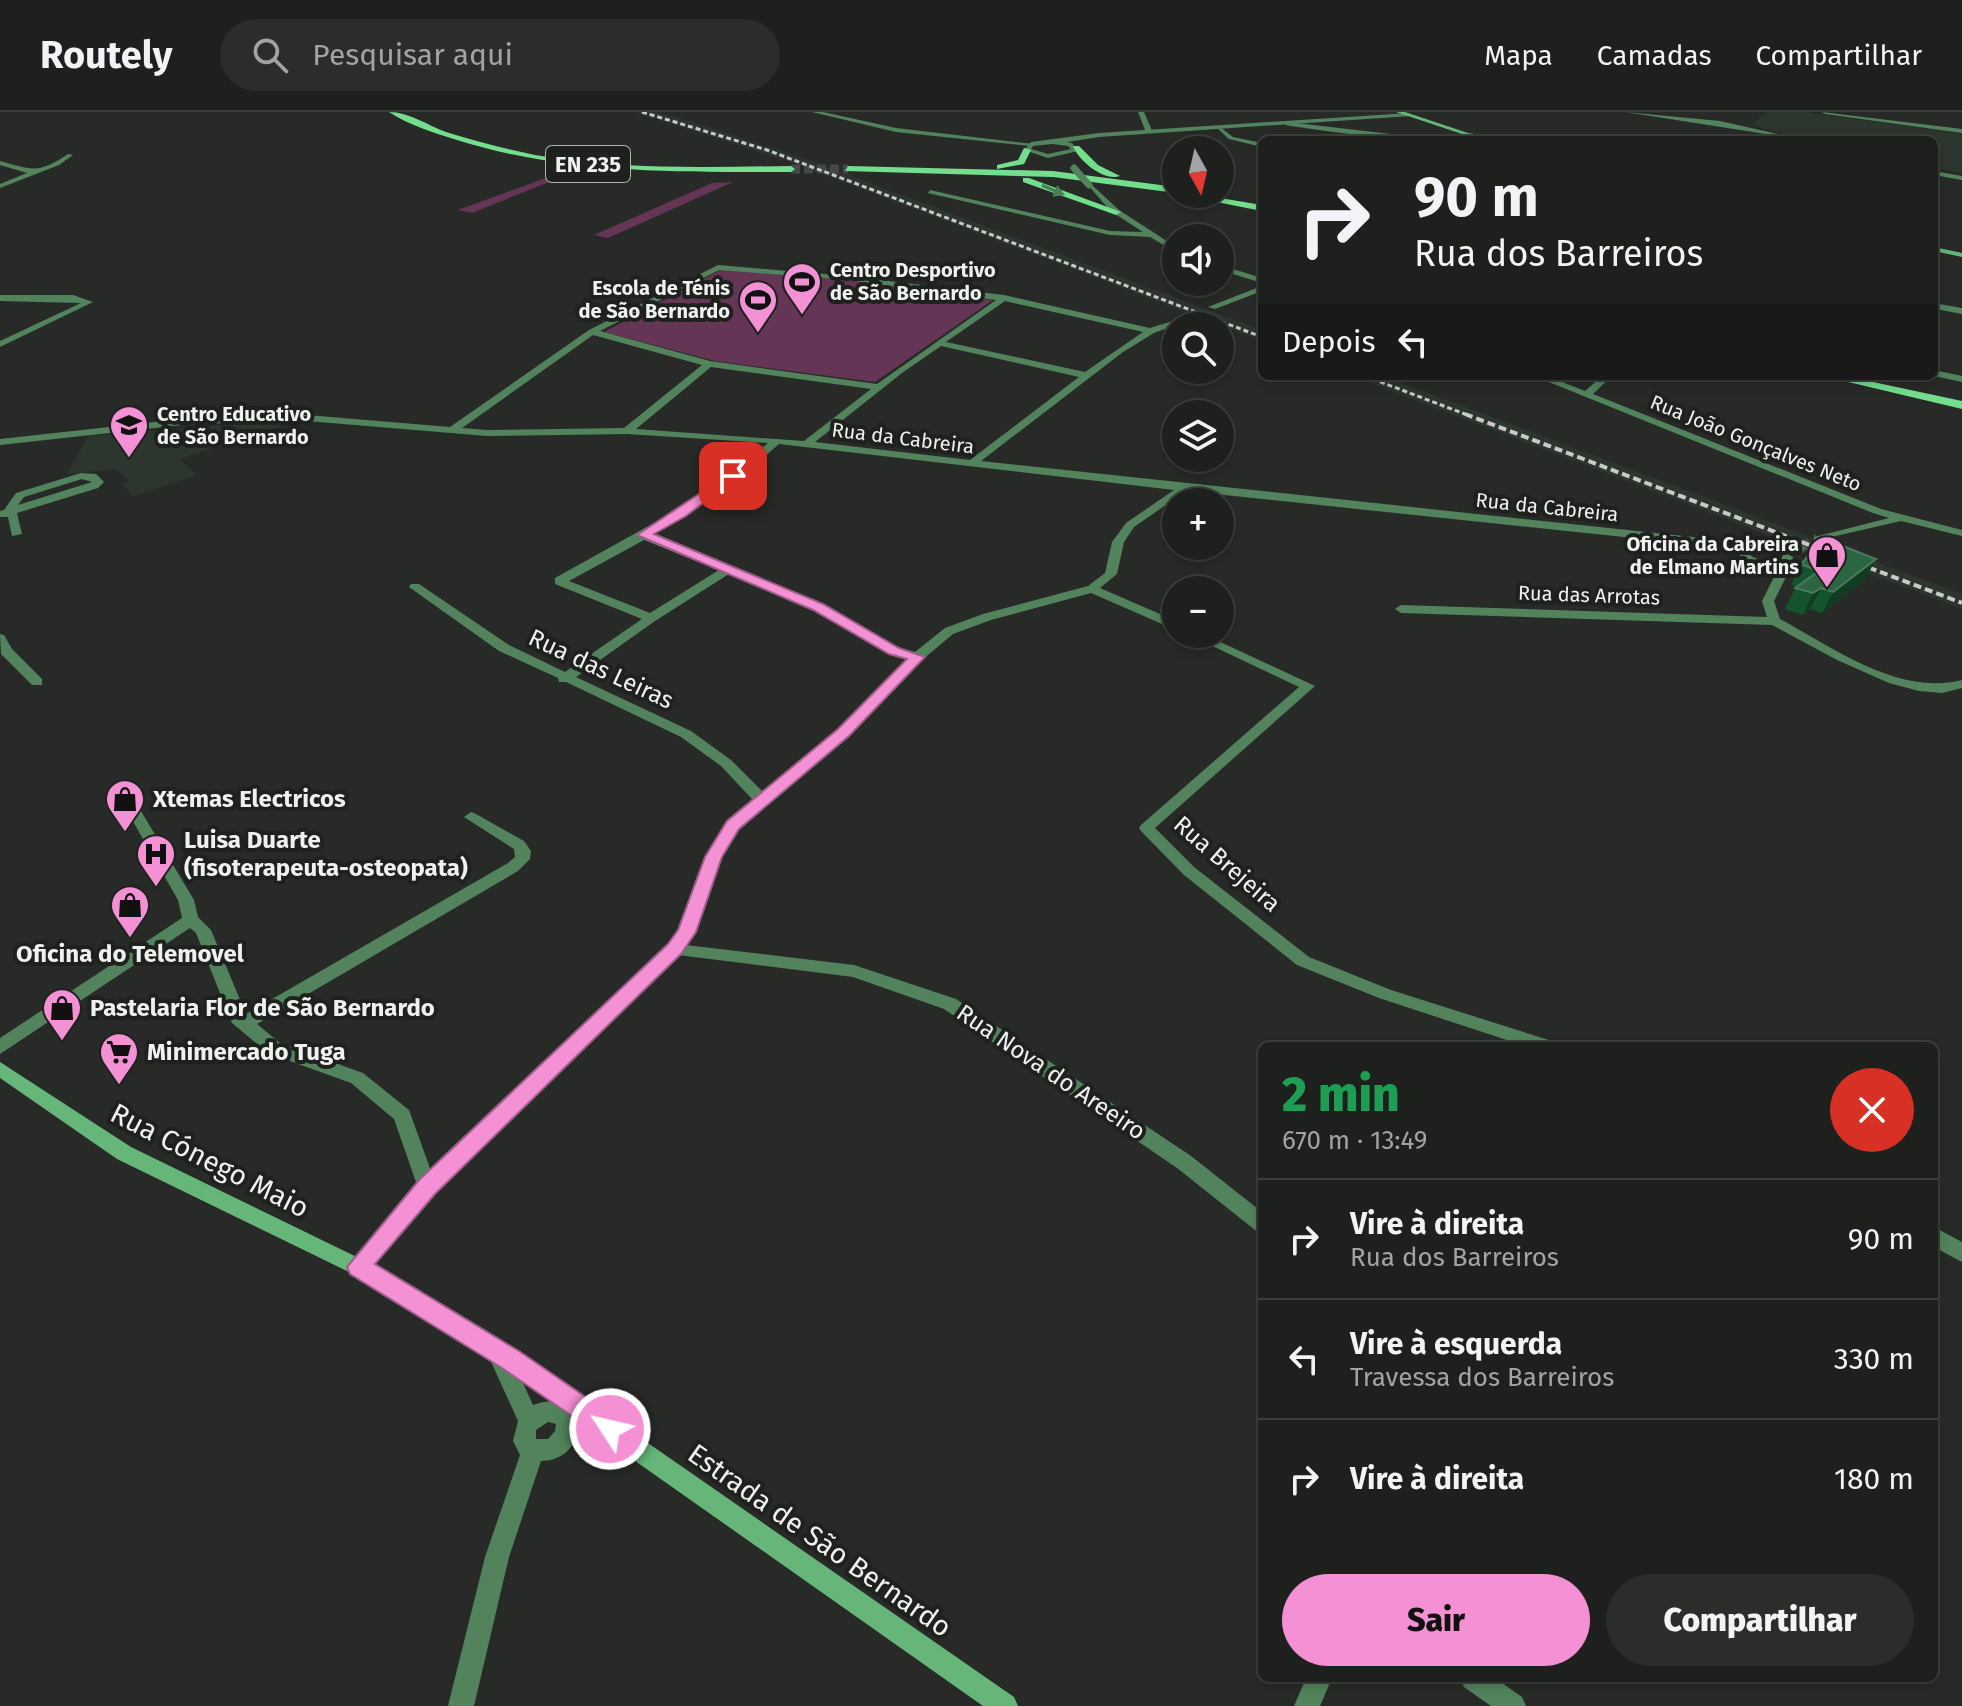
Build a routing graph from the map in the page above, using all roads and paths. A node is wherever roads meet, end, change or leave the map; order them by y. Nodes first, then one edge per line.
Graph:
1 (393, 112) edge
2 (815, 112) edge
3 (1141, 112) edge
4 (1399, 112) edge
5 (1628, 112) edge
6 (1825, 112) edge
7 (1893, 112) edge
8 (1409, 115) junction
9 (1887, 120) junction
10 (1287, 124) junction
11 (1218, 128) junction
12 (1962, 131) edge
13 (1151, 132) junction
14 (1472, 135) joint
15 (1402, 136) edge
16 (1467, 136) edge
17 (1782, 136) edge
18 (1074, 143) junction
19 (1258, 144) edge
20 (1029, 147) junction
21 (70, 155) dead end
22 (1063, 155) junction
23 (0, 163) edge
24 (791, 169) tunnel mouth
25 (848, 169) tunnel mouth
26 (916, 169) junction
27 (971, 170) junction
28 (34, 173) junction
29 (1938, 174) edge
30 (1962, 178) edge
31 (0, 186) edge
32 (1154, 186) junction
33 (1162, 188) edge
34 (930, 192) dead end
35 (1162, 193) edge
36 (1131, 195) dead end
37 (1119, 198) dead end
38 (1080, 201) junction
39 (1234, 201) edge
40 (1234, 203) edge
41 (1108, 204) junction
42 (1258, 207) edge
43 (1258, 207) edge
44 (1148, 235) junction
45 (1162, 242) edge
46 (1938, 250) edge
47 (1962, 255) edge
48 (1234, 272) edge
49 (1258, 280) edge
50 (1258, 290) edge
51 (0, 298) edge
52 (1004, 298) junction
53 (1938, 306) edge
54 (1212, 307) dead end
55 (1962, 311) edge
56 (1162, 327) edge
57 (1151, 331) junction
58 (592, 332) junction
59 (938, 343) junction
60 (0, 344) edge
61 (709, 364) junction
62 (1938, 374) edge
63 (1088, 376) junction
64 (1962, 379) edge
65 (1550, 380) edge
66 (1603, 380) edge
67 (1847, 380) edge
68 (878, 387) junction
69 (1588, 394) junction
70 (1962, 405) edge
71 (451, 431) junction
72 (627, 431) junction
73 (777, 441) junction
74 (0, 442) edge
75 (807, 444) junction
76 (971, 464) junction
77 (1184, 488) edge
78 (1234, 493) edge
79 (1162, 503) edge
80 (1877, 511) junction
81 (4, 513) edge
82 (1898, 519) junction
83 (1845, 530) junction
84 (1962, 533) edge
85 (16, 534) dead end
86 (643, 535) junction
87 (1818, 539) tunnel mouth
88 (1743, 544) junction
89 (1800, 548) tunnel mouth
90 (1786, 550) junction
91 (1786, 565) junction
92 (1761, 566) junction
93 (729, 569) junction
94 (1775, 584) junction
95 (415, 587) dead end
96 (1092, 589) junction
97 (1401, 609) dead end
98 (651, 618) junction
99 (1162, 620) edge
100 (1775, 621) junction
101 (0, 638) edge
102 (1224, 648) edge
103 (917, 657) junction
104 (564, 679) junction
105 (37, 682) dead end
106 (1962, 684) edge
107 (761, 799) junction
108 (130, 804) dead end
109 (471, 817) dead end
110 (190, 920) junction
111 (674, 949) junction
112 (245, 1023) junction
113 (1534, 1042) edge
114 (0, 1047) edge
115 (0, 1069) edge
116 (427, 1187) junction
117 (1258, 1221) edge
118 (1938, 1238) edge
119 (1962, 1253) edge
120 (358, 1267) junction
121 (497, 1351) junction
122 (586, 1413) junction
123 (529, 1421) junction
124 (564, 1438) junction
125 (533, 1451) junction
126 (1317, 1682) edge
127 (1479, 1682) edge
128 (461, 1706) edge
129 (1005, 1706) edge
130 (1307, 1706) edge
131 (1513, 1706) edge

1 - 24 main road, EN 235
2 - 20 street
3 - 13 street
4 - 8 main road
5 - 17 street
6 - 9 street
7 - 9 street
8 - 10 street
8 - 14 main road
9 - 12 street
10 - 11 street
10 - 15 street
11 - 13 street
11 - 19 street
13 - 18 street
14 - 16 street
18 - 20 street
18 - 22 street
18 - 32 main road
20 - 22 street
20 - 26 main road
21 - 28 street
22 - 41 street, bridge
23 - 28 street
25 - 26 main road
26 - 27 main road
27 - 32 main road
27 -> 38 main road
28 - 31 street
29 - 30 street
32 - 33 main road
34 - 44 street
35 - 36 main road
37 - 41 main road
38 - 41 main road
38 - 41 main road
39 - 43 main road
40 - 42 main road
41 - 44 street
44 - 45 street
46 - 47 main road
48 - 49 street
50 - 54 street
51 - 60 street
52 - 57 street
52 - 58 street
52 - 59 street
53 - 55 street
56 - 57 street
57 - 63 street
58 - 61 street
58 - 71 street
59 - 63 street
59 - 68 street
61 - 68 street
61 - 72 street
62 - 64 street
63 - 76 street
65 - 69 street, Rua João Gonçalves Neto
66 - 69 street
67 - 70 main road
68 - 75 street
69 - 80 street, Rua João Gonçalves Neto
71 - 72 street, Rua da Cabreira
71 - 74 street, Rua da Cabreira
72 - 73 street, Rua da Cabreira
73 - 75 street, Rua da Cabreira
73 - 86 street
75 - 76 street, Rua da Cabreira
76 - 77 street, Rua da Cabreira
78 - 88 street, Rua da Cabreira
79 - 96 street
80 - 82 street, Rua João Gonçalves Neto
80 - 83 street
81 - 81 street
81 - 85 street
82 - 83 street
82 - 84 street, Rua João Gonçalves Neto
83 - 87 street
86 - 93 street
86 - 98 street
88 - 90 street, Rua da Cabreira
88 - 92 street
89 - 90 street, Rua da Cabreira
90 - 91 street
91 - 92 street
91 - 94 street
92 - 94 street
93 - 98 street
93 - 103 street
94 - 100 street
95 - 104 street, Rua das Leiras
96 - 99 street
96 - 103 street
97 - 100 street, Rua das Arrotas
98 - 104 street
100 - 106 street
101 - 105 street
102 - 113 street, Rua Brejeira
103 - 107 street
104 - 107 street, Rua das Leiras
107 - 111 street
108 - 110 street
109 - 112 street
110 - 112 street
110 - 114 street
111 - 116 street
111 - 117 street, Rua Nova do Areeiro
112 - 116 street
115 - 120 main road, Rua Cónego Maio
116 - 120 street
118 - 119 street
120 - 121 main road, Estrada de São Bernardo
121 - 122 main road, Estrada de São Bernardo
121 - 123 street
122 - 124 street
122 - 129 main road, Estrada de São Bernardo
123 - 124 street
123 - 125 street
124 - 125 street
125 - 128 street
126 - 130 street
127 - 131 street

